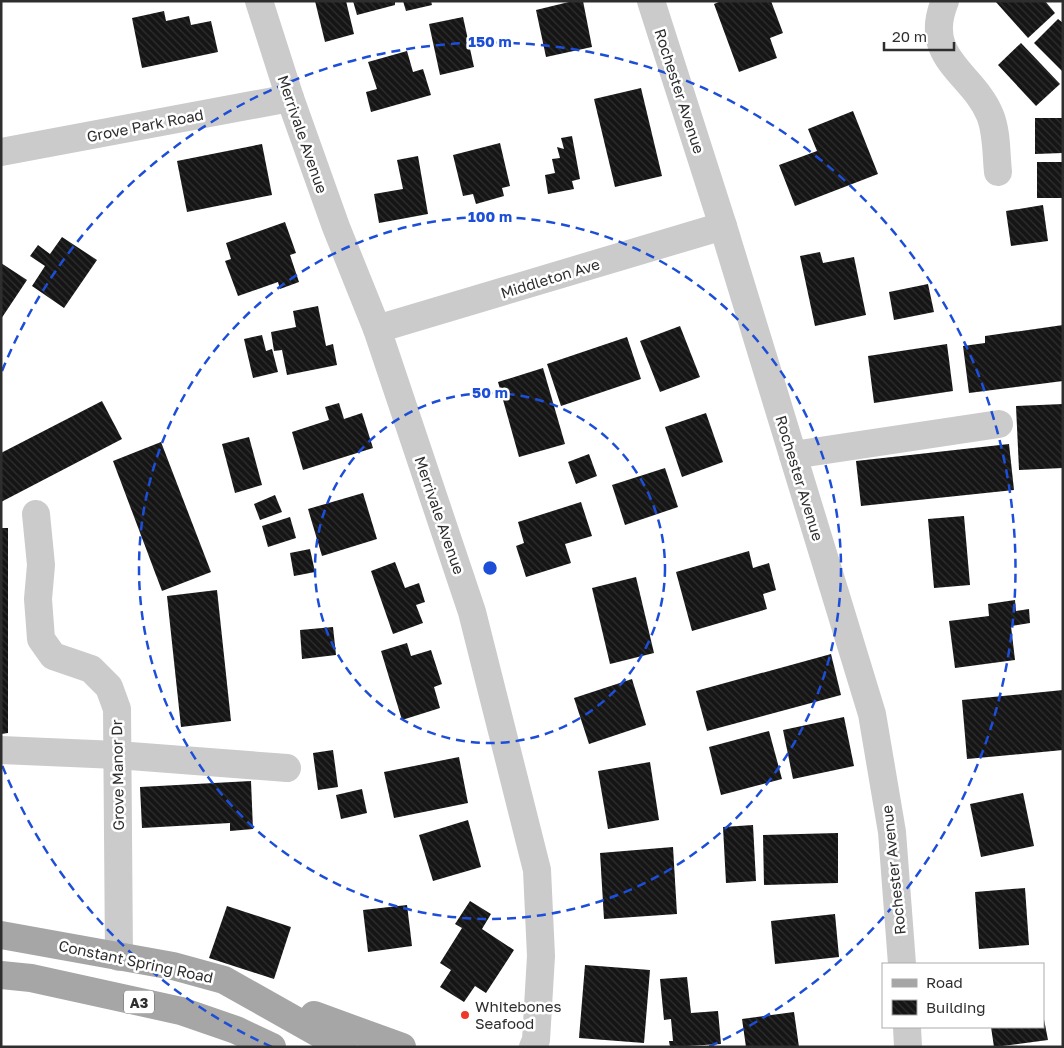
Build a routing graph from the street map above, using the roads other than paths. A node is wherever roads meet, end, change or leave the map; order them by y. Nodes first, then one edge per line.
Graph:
1 (259, 1) edge
2 (651, 1) edge
3 (945, 1) edge
4 (290, 98) junction
5 (1, 152) edge
6 (998, 172) dead end
7 (723, 226) junction
8 (377, 329) junction
9 (999, 424) dead end
10 (793, 455) junction
11 (36, 514) dead end
12 (1, 750) edge
13 (117, 755) junction
14 (286, 768) dead end
15 (1, 935) edge
16 (119, 957) junction
17 (902, 963) edge
18 (1, 975) edge
19 (224, 980) junction
20 (907, 1028) edge
21 (272, 1047) edge
22 (343, 1047) edge
23 (402, 1047) edge
24 (533, 1047) edge
25 (908, 1047) edge

1 - 4 street, Merrivale Avenue
2 - 7 street, Rochester Avenue
3 - 6 street
4 - 5 street, Grove Park Road
4 - 8 street, Merrivale Avenue
7 - 8 street, Middleton Ave
7 - 10 street, Rochester Avenue
8 - 24 street, Merrivale Avenue
9 - 10 street
10 - 17 street, Rochester Avenue
11 - 13 street, Grove Manor Dr
12 - 13 street
13 - 14 street
13 - 16 street, Grove Manor Dr
15 - 16 main road, Constant Spring Road
16 - 19 main road, Constant Spring Road
18 - 21 main road, A3
19 - 22 main road, Constant Spring Road
19 - 23 main road
20 - 25 street

